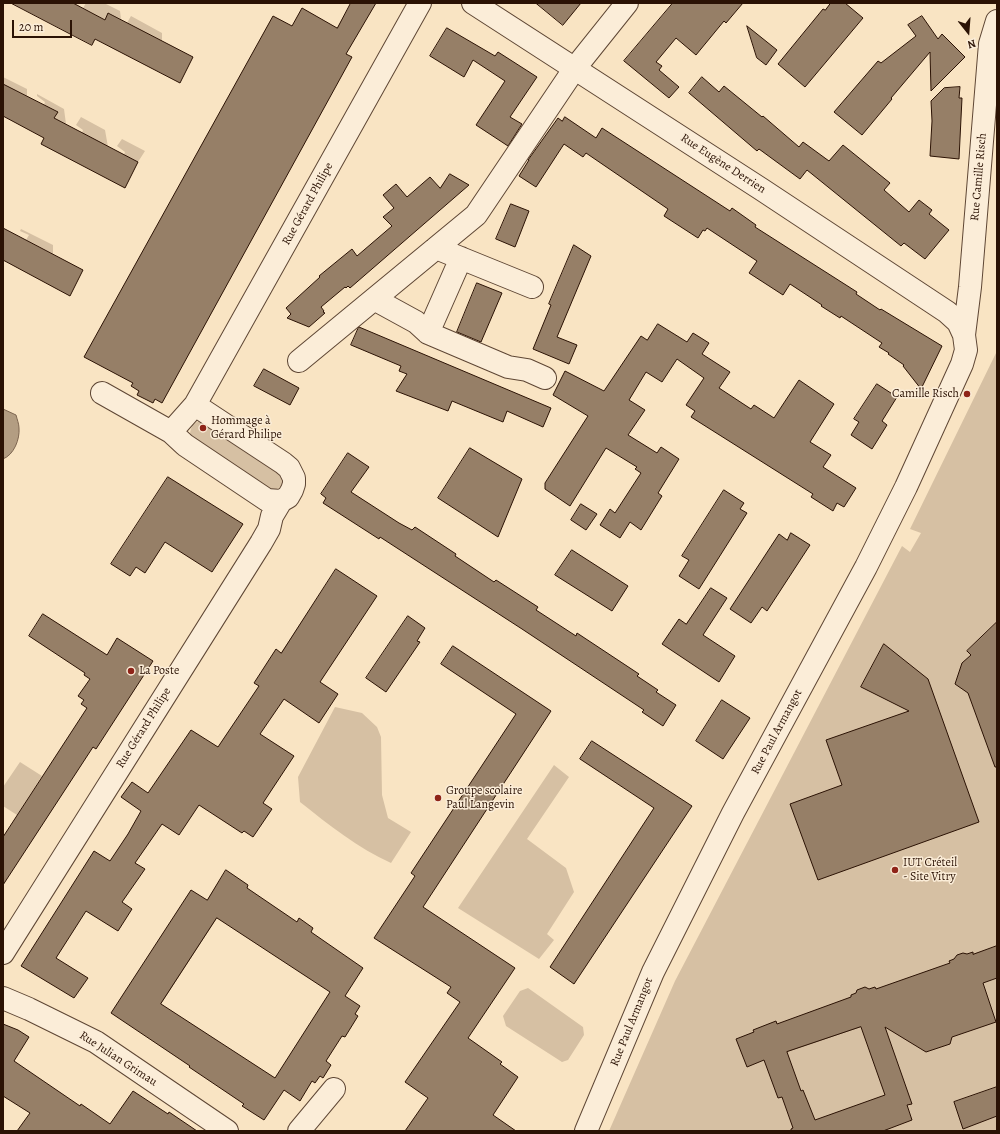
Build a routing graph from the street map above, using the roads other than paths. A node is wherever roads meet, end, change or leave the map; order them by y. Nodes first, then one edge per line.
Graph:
1 (420, 3) edge
2 (473, 3) edge
3 (627, 3) edge
4 (997, 21) edge
5 (575, 68) junction
6 (436, 248) junction
7 (461, 258) junction
8 (532, 287) dead end
9 (374, 299) junction
10 (428, 333) junction
11 (964, 335) junction
12 (299, 361) dead end
13 (545, 378) dead end
14 (102, 393) dead end
15 (195, 405) junction
16 (171, 432) junction
17 (281, 501) junction
18 (3, 953) edge
19 (3, 998) edge
20 (334, 1089) dead end
21 (227, 1131) edge
22 (299, 1131) edge
23 (586, 1131) edge

1 - 15 street, Rue Gérard Philipe
2 - 5 street, Rue Eugène Derrien
3 - 5 street
4 - 11 street, Rue Camille Risch
5 - 6 street
5 - 11 street, Rue Eugène Derrien
6 - 7 street
6 - 9 street
7 - 8 street
7 - 10 street
9 - 10 street
9 - 12 street
10 - 13 street
11 - 23 street, Rue Paul Armangot
14 - 16 street
15 - 16 street, Rue Gérard Philipe
15 - 17 street, Rue Gérard Philipe
16 - 17 street
17 - 18 street, Rue Gérard Philipe
19 - 21 street, Rue Julian Grimau
20 - 22 street

